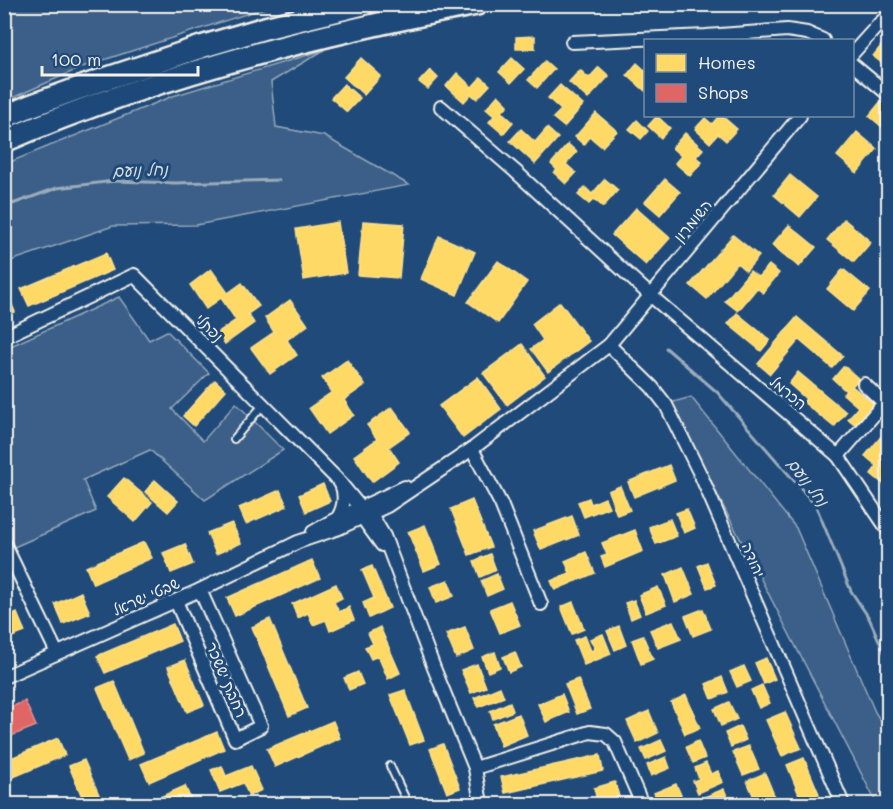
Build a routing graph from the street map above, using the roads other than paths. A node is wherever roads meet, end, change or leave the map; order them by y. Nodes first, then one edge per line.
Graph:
1 (363, 4) edge
2 (477, 4) edge
3 (888, 16) edge
4 (821, 39) edge
5 (572, 42) dead end
6 (854, 52) edge
7 (854, 66) edge
8 (888, 94) edge
9 (441, 107) dead end
10 (4, 117) edge
11 (799, 117) edge
12 (4, 141) edge
13 (650, 296) junction
14 (4, 337) edge
15 (609, 345) junction
16 (864, 384) dead end
17 (263, 405) junction
18 (234, 439) dead end
19 (472, 449) junction
20 (838, 456) junction
21 (439, 471) junction
22 (341, 483) junction
23 (398, 499) junction
24 (365, 513) junction
25 (338, 518) junction
26 (888, 530) edge
27 (384, 536) junction
28 (298, 542) junction
29 (4, 543) edge
30 (393, 561) junction
31 (200, 590) junction
32 (176, 600) junction
33 (541, 604) dead end
34 (57, 653) junction
35 (4, 677) edge
36 (390, 766) dead end
37 (475, 768) junction
38 (408, 804) edge
39 (479, 804) edge
40 (642, 804) edge
41 (843, 804) edge

1 - 10 highway
2 - 12 highway
3 - 6 street
4 - 5 street
7 - 8 street
9 - 13 street, הכרמל
11 - 13 street, השומרון
13 - 15 street, השומרון
13 - 20 street, הכרמל
14 - 17 street, נפתלי
15 - 19 street, שבטי ישראל
15 - 41 street, יהודה
16 - 20 street
17 - 18 lane
17 - 22 street, נפתלי
19 - 21 street, שבטי ישראל
19 - 33 street
20 - 26 street, הכרמל
21 - 23 street, שבטי ישראל
21 - 24 street, שבטי ישראל
22 - 24 street, נפתלי
22 - 25 street
23 - 24 street, שבטי ישראל
23 - 27 street
24 - 25 street, שבטי ישראל
24 - 27 street
24 - 28 street, שבטי ישראל
24 - 30 street
25 - 28 street, שבטי ישראל
27 - 30 street
28 - 31 street, שבטי ישראל
29 - 34 street
30 - 37 street
31 - 32 street, שבטי ישראל
31 - 32 street, רחבת יששכר
32 - 34 street, שבטי ישראל
34 - 35 street, שבטי ישראל
36 - 38 lane
37 - 39 street
37 - 40 street

